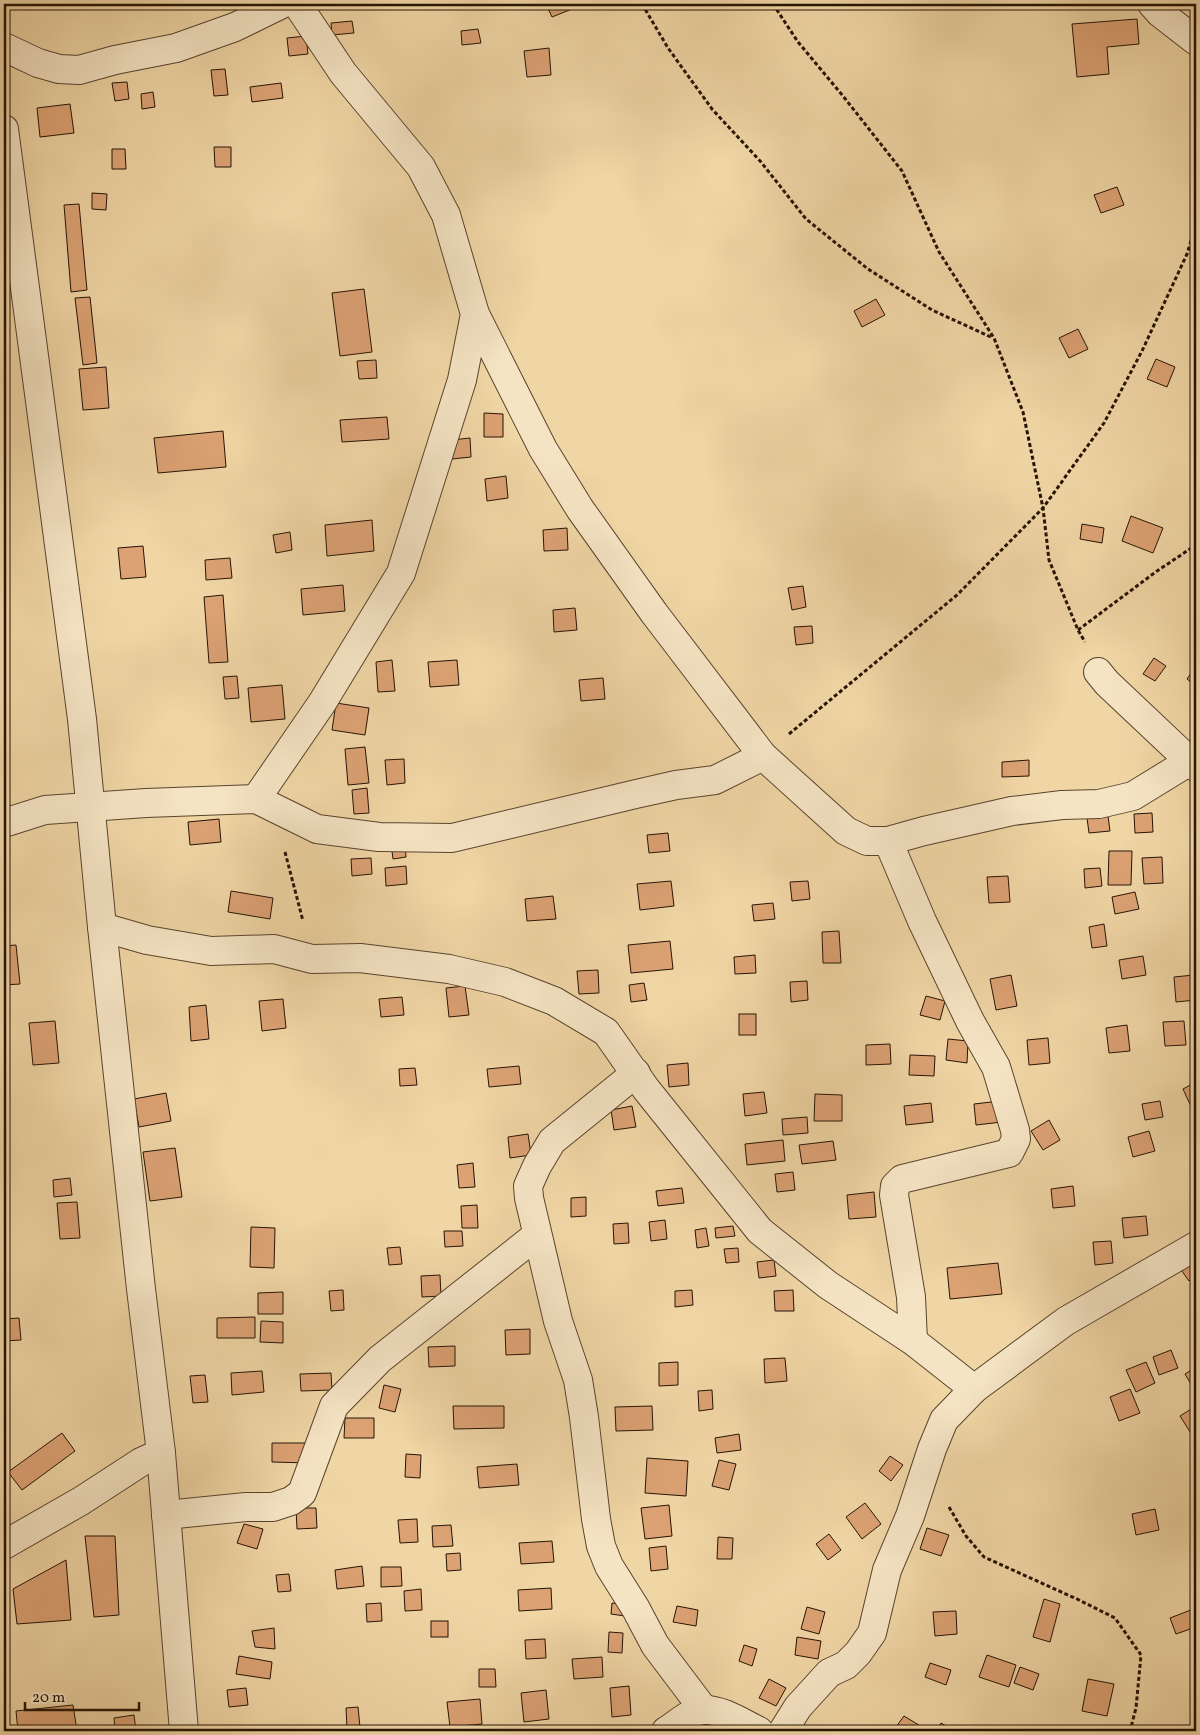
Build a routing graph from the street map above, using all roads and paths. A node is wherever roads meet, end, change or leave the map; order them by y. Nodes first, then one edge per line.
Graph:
1 (282, 4) edge
2 (297, 4) edge
3 (642, 4) edge
4 (773, 4) edge
5 (1162, 7) edge
6 (1196, 41) edge
7 (4, 47) edge
8 (4, 129) edge
9 (1196, 225) edge
10 (475, 314) junction
11 (994, 338) junction
12 (1043, 508) junction
13 (1196, 545) edge
14 (1078, 630) junction
15 (1098, 672) joint
16 (763, 756) junction
17 (1193, 764) edge
18 (256, 799) junction
19 (91, 807) junction
20 (4, 823) edge
21 (888, 841) junction
22 (283, 844) dead end
23 (102, 927) junction
24 (312, 959) junction
25 (636, 1073) junction
26 (536, 1235) junction
27 (1196, 1246) edge
28 (913, 1341) junction
29 (974, 1389) junction
30 (161, 1453) junction
31 (947, 1501) dead end
32 (166, 1515) junction
33 (4, 1545) edge
34 (704, 1710) junction
35 (184, 1731) edge
36 (666, 1731) edge
37 (759, 1731) edge
38 (783, 1731) edge
39 (1130, 1731) edge

1 - 7 street
2 - 10 street
3 - 11 path
4 - 11 path
5 - 6 street
8 - 19 street
9 - 12 path
10 - 16 street
10 - 18 street
11 - 12 path
12 - 14 path
12 - 16 path
13 - 14 path
14 - 15 path
15 - 17 street
16 - 18 street
16 - 21 street
17 - 21 street
18 - 19 street
19 - 20 street
19 - 23 street
21 - 28 street
22 - 24 path
23 - 24 street
23 - 30 street
24 - 25 street
25 - 26 street
25 - 28 street
26 - 32 street
26 - 34 street
27 - 29 street
28 - 29 street
29 - 38 street
30 - 32 street
30 - 33 street
31 - 39 path
32 - 35 street
34 - 36 street
34 - 37 street

